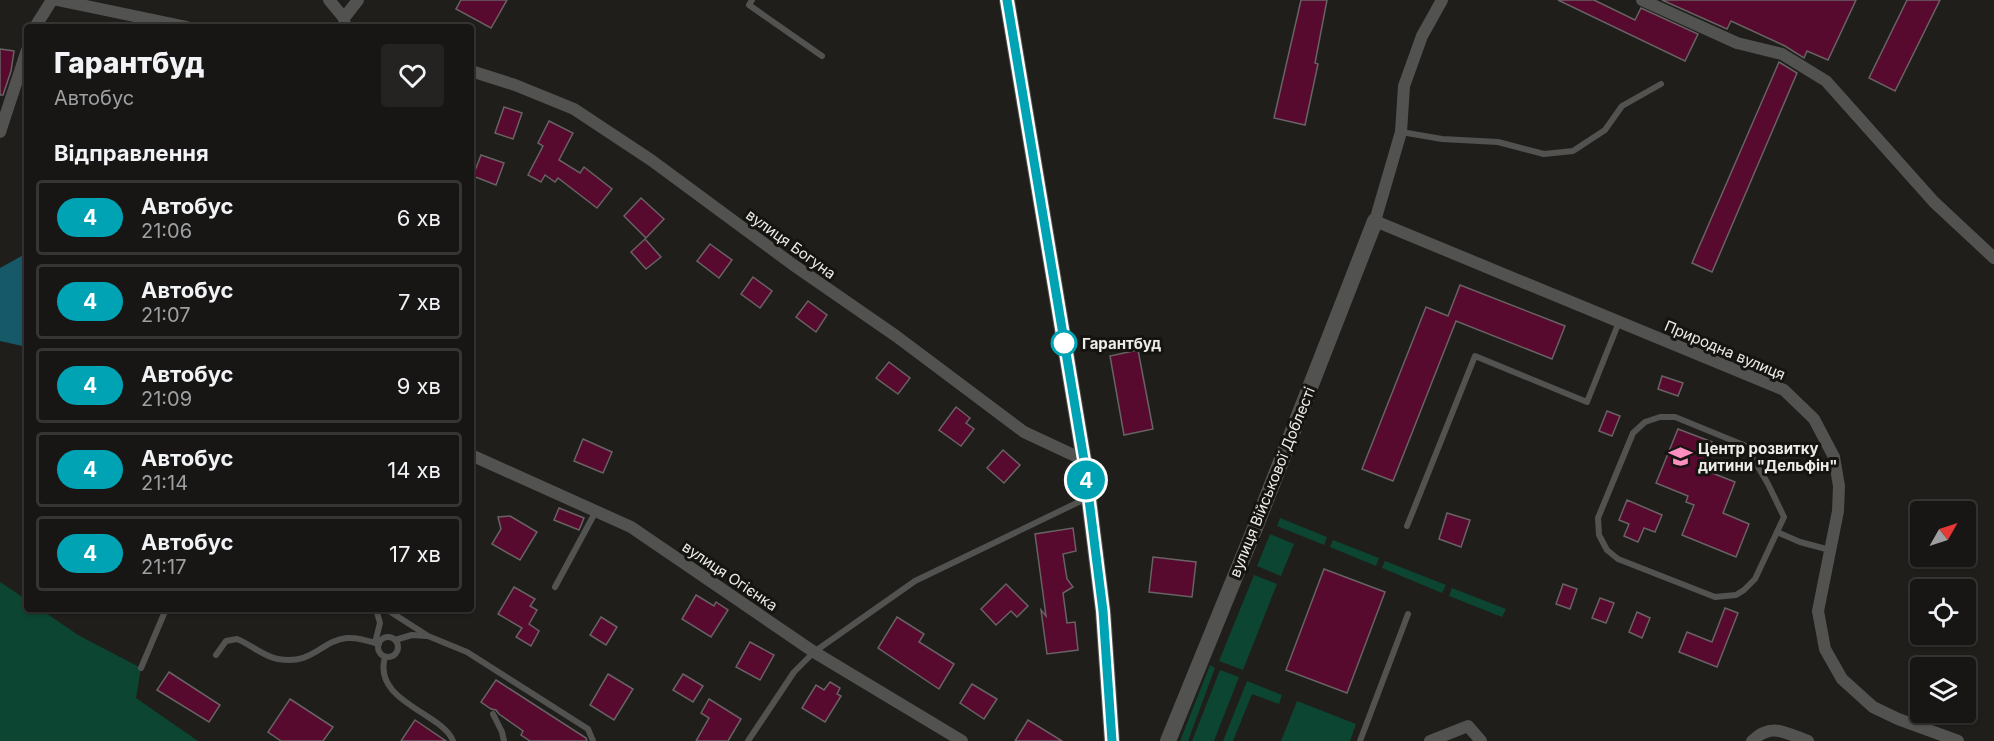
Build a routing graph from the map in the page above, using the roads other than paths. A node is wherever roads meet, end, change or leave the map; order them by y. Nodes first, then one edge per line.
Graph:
1 (52, 0) edge
2 (57, 0) edge
3 (329, 0) edge
4 (358, 0) edge
5 (742, 0) edge
6 (1007, 0) edge
7 (1442, 0) edge
8 (1642, 0) edge
9 (751, 2) edge
10 (344, 22) edge
11 (37, 24) edge
12 (173, 24) edge
13 (822, 56) dead end
14 (24, 59) edge
15 (474, 72) edge
16 (1661, 84) dead end
17 (0, 129) edge
18 (1401, 132) junction
19 (1375, 221) junction
20 (1994, 258) edge
21 (1619, 322) junction
22 (474, 456) edge
23 (1084, 460) junction
24 (1089, 497) junction
25 (596, 511) junction
26 (1407, 526) dead end
27 (1777, 532) junction
28 (1830, 550) junction
29 (555, 587) dead end
30 (165, 612) edge
31 (377, 612) edge
32 (391, 612) edge
33 (1408, 614) dead end
34 (428, 636) junction
35 (395, 640) junction
36 (377, 643) junction
37 (814, 652) junction
38 (216, 655) dead end
39 (385, 657) junction
40 (141, 668) dead end
41 (494, 714) dead end
42 (453, 741) edge
43 (504, 741) edge
44 (593, 741) edge
45 (748, 741) edge
46 (962, 741) edge
47 (1112, 741) edge
48 (1168, 741) edge
49 (1360, 741) edge
50 (1430, 741) edge
51 (1480, 741) edge
52 (1752, 741) edge
53 (1808, 741) edge
54 (1958, 741) edge

1 - 11 street
2 - 12 street
3 - 10 street
4 - 10 street
5 - 9 lane
6 - 23 street
7 - 18 street
8 - 20 street
9 - 13 lane
14 - 17 street
15 - 23 street, вулиця Богуна
16 - 18 lane
18 - 19 street
19 - 21 street, Природна вулиця
19 - 48 street, вулиця Військової Доблесті
21 - 26 lane
21 - 28 street, Природна вулиця
22 - 25 street, вулиця Огієнка
23 - 24 street
24 - 37 lane
24 - 47 street
25 - 29 lane
25 - 37 street, вулиця Огієнка
27 - 27 lane
27 - 28 lane
28 - 54 street, Природна вулиця
30 - 40 lane
31 - 36 lane
32 - 34 lane
33 - 49 lane
34 - 35 lane
34 - 44 lane
35 - 36 lane
35 - 39 lane
36 - 38 lane
36 - 39 lane
37 - 45 lane
37 - 46 street, вулиця Огієнка
39 - 42 lane
41 - 43 lane
50 - 51 street
52 - 53 street

